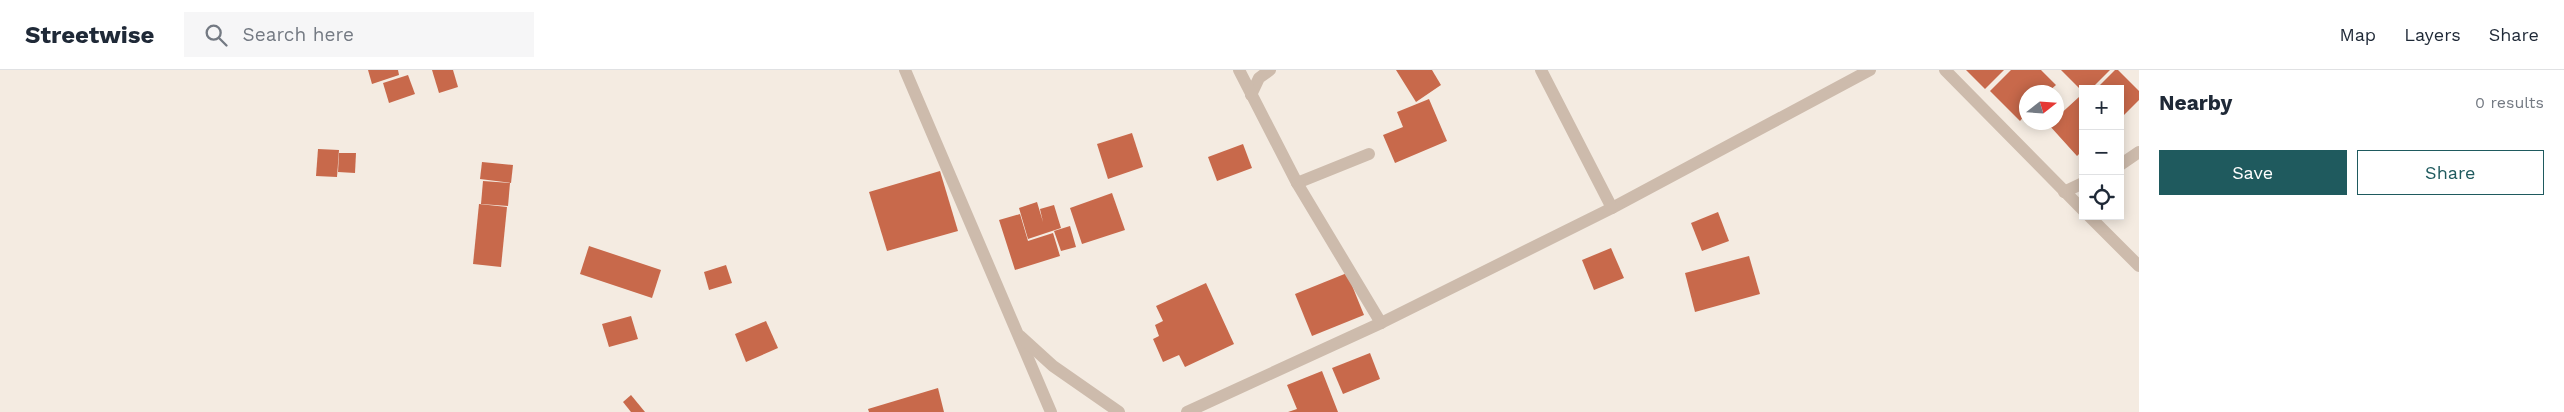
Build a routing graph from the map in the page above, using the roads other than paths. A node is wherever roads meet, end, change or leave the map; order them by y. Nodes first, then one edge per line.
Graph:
1 (905, 70) edge
2 (1238, 70) edge
3 (1270, 70) edge
4 (1541, 70) edge
5 (1870, 70) edge
6 (1945, 70) edge
7 (1250, 95) junction
8 (2139, 152) edge
9 (1369, 154) dead end
10 (2124, 162) edge
11 (1297, 183) junction
12 (2079, 185) edge
13 (2064, 192) junction
14 (2079, 206) edge
15 (1612, 208) junction
16 (2093, 220) edge
17 (2139, 266) edge
18 (1381, 323) junction
19 (1018, 334) junction
20 (1051, 412) edge
21 (1119, 412) edge
22 (1187, 412) edge

1 - 19 street
2 - 7 street
3 - 7 street
4 - 15 street
5 - 15 street
6 - 13 street
7 - 11 street
8 - 10 street
9 - 11 street
11 - 18 street
12 - 13 street
13 - 14 street
15 - 18 street
16 - 17 street
18 - 22 street
19 - 20 street
19 - 21 street

